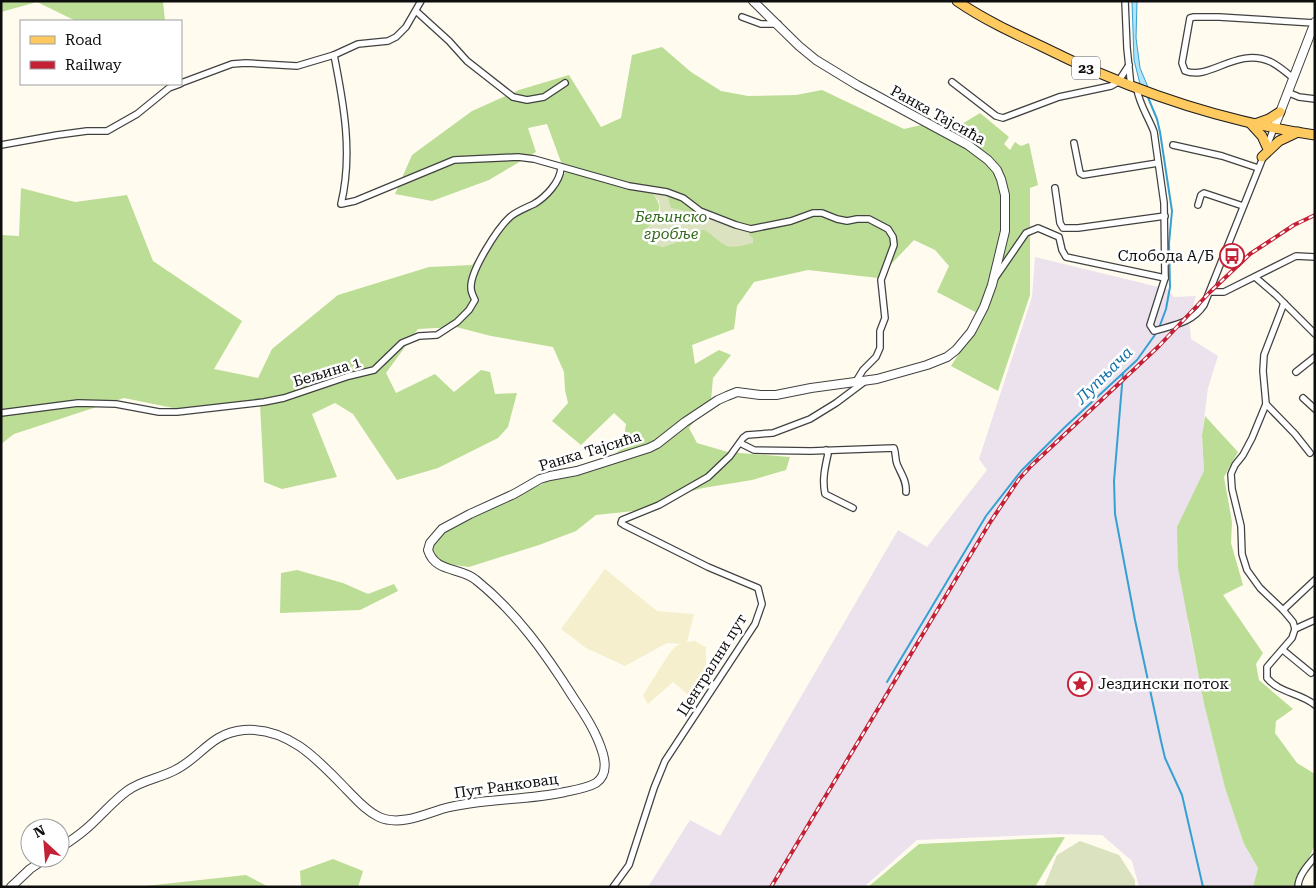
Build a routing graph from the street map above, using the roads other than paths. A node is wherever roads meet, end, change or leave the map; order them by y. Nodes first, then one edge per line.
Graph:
1 (421, 1) edge
2 (753, 1) edge
3 (1125, 1) edge
4 (960, 2) edge
5 (416, 11) junction
6 (742, 17) dead end
7 (1314, 22) edge
8 (778, 24) junction
9 (1311, 42) edge
10 (334, 55) junction
11 (1130, 65) junction
12 (1293, 78) junction
13 (565, 82) dead end
14 (952, 82) dead end
15 (1118, 82) junction
16 (182, 84) edge
17 (178, 85) edge
18 (1134, 88) junction
19 (1287, 92) junction
20 (1315, 99) edge
21 (1279, 114) junction
22 (1253, 124) junction
23 (1274, 128) junction
24 (1295, 132) junction
25 (1315, 135) edge
26 (1074, 143) dead end
27 (1, 145) edge
28 (1173, 145) dead end
29 (1267, 147) junction
30 (1262, 157) junction
31 (1158, 163) junction
32 (561, 168) junction
33 (1258, 168) junction
34 (1055, 188) dead end
35 (1198, 205) dead end
36 (1243, 206) junction
37 (1165, 216) junction
38 (1315, 257) edge
39 (1255, 277) junction
40 (1165, 278) junction
41 (994, 280) junction
42 (1210, 292) junction
43 (1284, 303) junction
44 (1315, 334) edge
45 (1315, 357) edge
46 (1296, 372) dead end
47 (864, 382) junction
48 (855, 383) junction
49 (1303, 398) dead end
50 (1266, 404) junction
51 (1315, 410) edge
52 (1, 413) edge
53 (740, 442) junction
54 (826, 450) junction
55 (1310, 453) dead end
56 (906, 492) dead end
57 (853, 508) dead end
58 (428, 550) joint
59 (1315, 580) edge
60 (1283, 610) junction
61 (1315, 620) edge
62 (1295, 629) junction
63 (1283, 650) junction
64 (1311, 673) dead end
65 (1315, 706) edge
66 (70, 841) edge
67 (1315, 857) edge
68 (31, 868) edge
69 (11, 887) edge
70 (613, 887) edge
71 (1298, 887) edge

1 - 5 street
2 - 8 street, Ранка Тајсића
3 - 11 street
4 - 15 main road, 23
5 - 10 street
5 - 13 street
6 - 8 street
7 - 9 street
7 - 12 street
8 - 41 street, Ранка Тајсића
9 - 12 street
10 - 16 street
10 - 32 street
11 - 15 street
11 - 18 street
12 - 19 street
14 - 15 street
15 - 18 main road, 23
17 - 27 street
18 - 22 main road, 23
18 - 31 street
19 - 20 street
19 - 21 street
21 - 22 main road
21 - 23 street
21 - 24 main road
22 - 23 main road, 23
22 - 29 main road
23 - 24 main road, 23
23 - 29 street
24 - 25 main road, 23
24 - 30 main road
26 - 31 street
28 - 33 street
29 - 30 street
30 - 33 street
31 - 37 street
32 - 48 street
32 - 52 street, Бељина 1
33 - 36 street
34 - 37 street
35 - 36 street
36 - 42 street
37 - 40 street
38 - 39 street
39 - 42 street
39 - 43 street
40 - 41 street
40 - 42 street
41 - 47 street, Ранка Тајсића
43 - 44 street
43 - 50 street
45 - 46 street
47 - 48 street, Ранка Тајсића
47 - 53 street, Ранка Тајсића
48 - 58 street, Ранка Тајсића
49 - 51 street
50 - 55 street
50 - 60 street
53 - 54 street
53 - 70 street, Централни пут
54 - 56 street
54 - 57 street
58 - 66 street, Пут Ранковац
59 - 60 street
60 - 62 street
61 - 62 street
62 - 63 street
63 - 64 street
63 - 65 street
67 - 71 street
68 - 69 street

